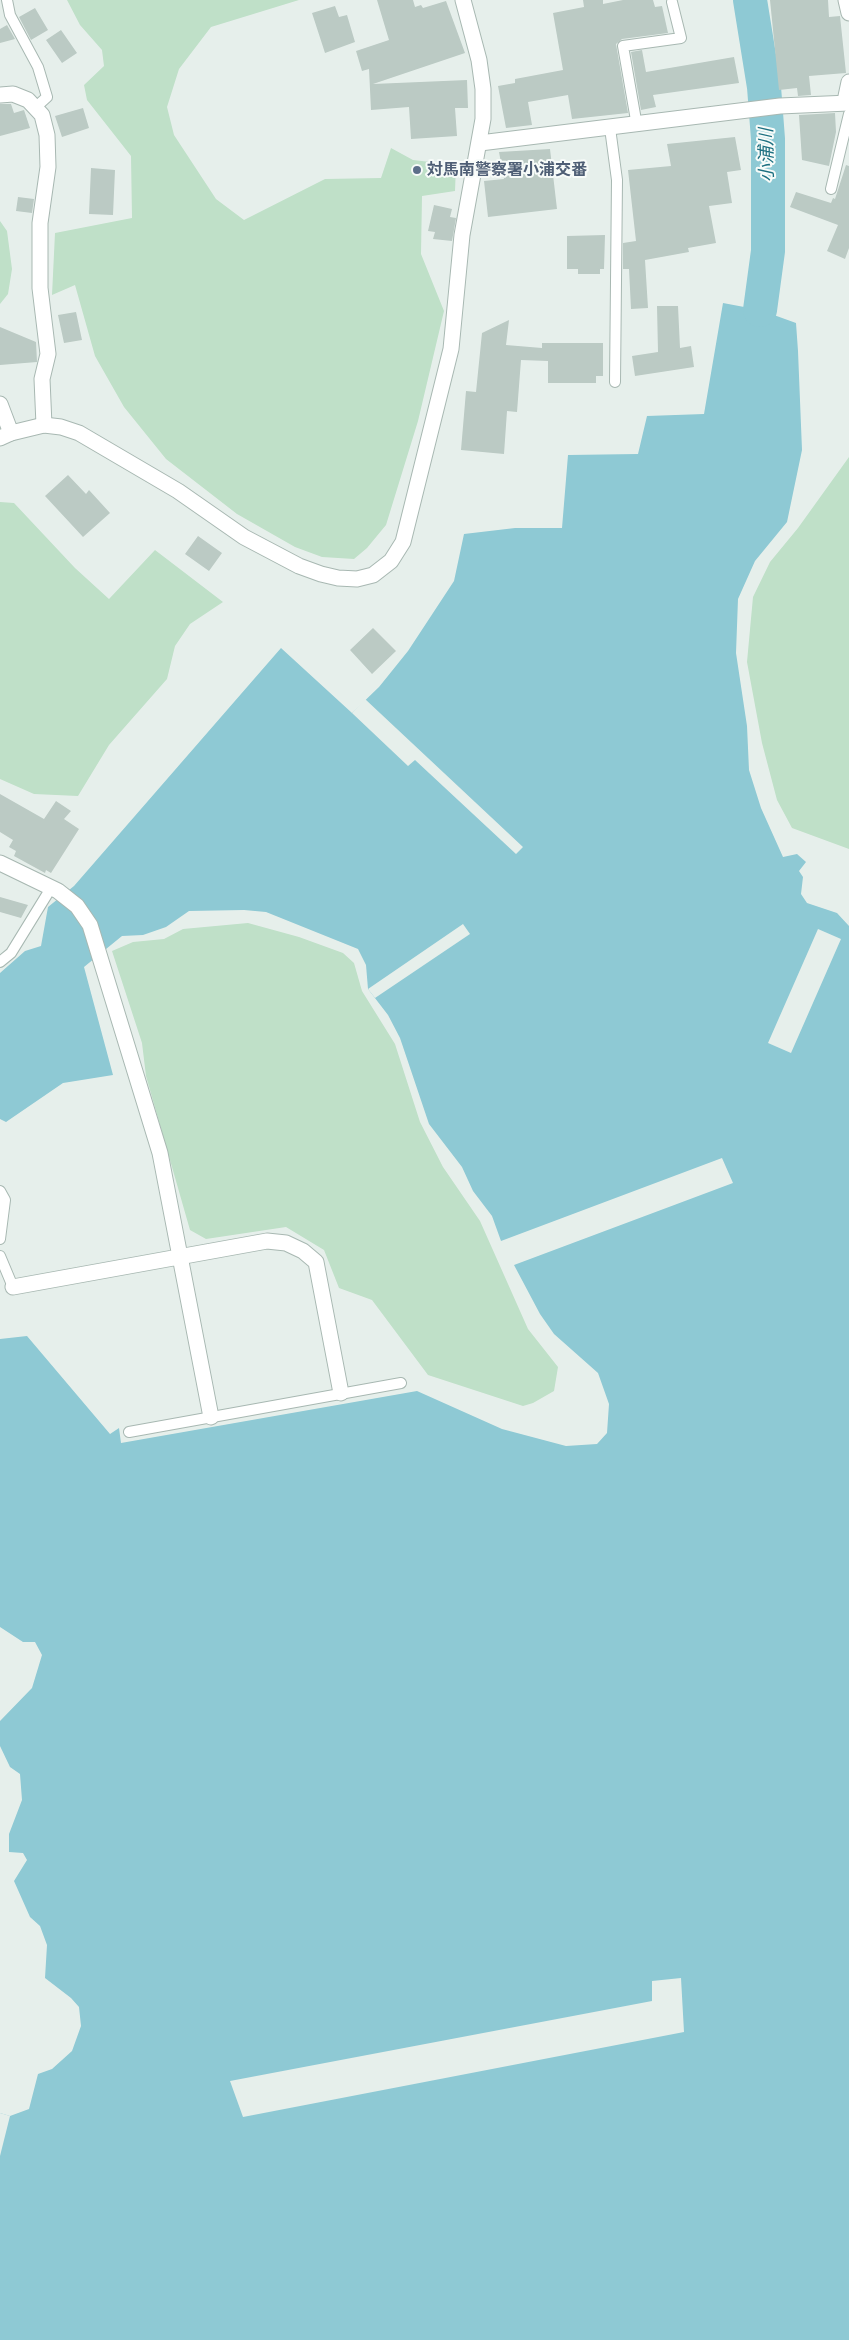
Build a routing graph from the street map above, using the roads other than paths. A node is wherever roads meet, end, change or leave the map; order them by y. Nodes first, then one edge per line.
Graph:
1 (7, 0) edge
2 (463, 0) edge
3 (846, 0) edge
4 (672, 2) dead end
5 (849, 13) edge
6 (849, 82) edge
7 (0, 95) edge
8 (848, 106) edge
9 (36, 107) junction
10 (637, 126) junction
11 (610, 128) junction
12 (480, 143) junction
13 (830, 189) dead end
14 (614, 382) dead end
15 (0, 404) edge
16 (44, 425) junction
17 (5, 436) edge
18 (0, 863) edge
19 (55, 890) junction
20 (0, 962) edge
21 (0, 1191) edge
22 (0, 1239) edge
23 (0, 1256) edge
24 (182, 1257) junction
25 (13, 1287) joint
26 (401, 1383) dead end
27 (341, 1393) junction
28 (211, 1417) junction
29 (129, 1432) dead end

1 - 9 lane
2 - 12 street
3 - 5 street
4 - 10 lane
6 - 8 street
7 - 9 street
8 - 10 street
8 - 13 lane
9 - 16 street
10 - 11 street
11 - 12 street
11 - 14 lane
12 - 16 street
15 - 17 street
16 - 17 street
18 - 19 street
19 - 20 lane
19 - 24 street
21 - 22 lane
23 - 25 lane
24 - 25 street
24 - 27 street
24 - 28 street
26 - 27 lane
27 - 28 lane
28 - 29 lane

